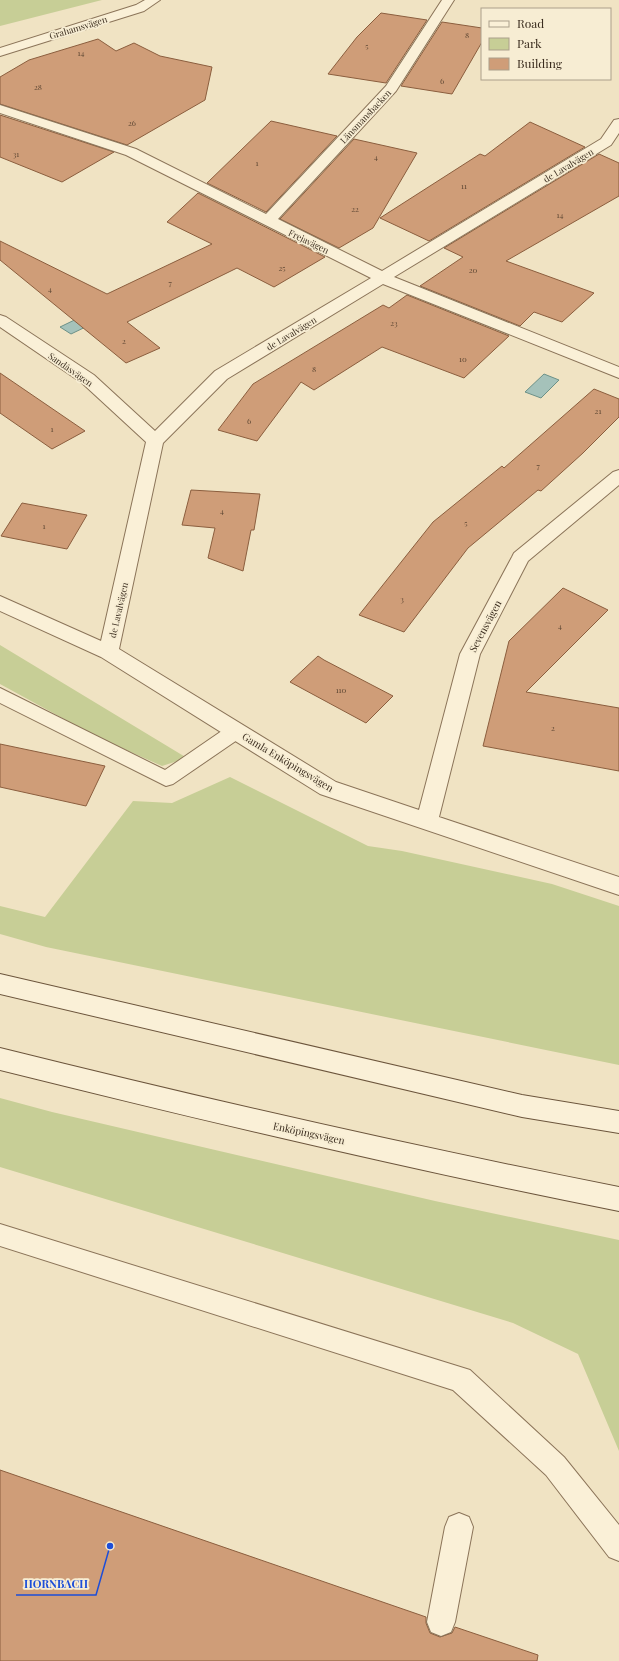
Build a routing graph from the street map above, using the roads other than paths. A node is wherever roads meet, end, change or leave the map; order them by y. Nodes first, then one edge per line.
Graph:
1 (154, 0) edge
2 (448, 0) edge
3 (0, 52) edge
4 (0, 109) edge
5 (619, 123) edge
6 (268, 221) junction
7 (383, 278) junction
8 (0, 320) edge
9 (619, 373) edge
10 (155, 441) junction
11 (619, 476) edge
12 (0, 603) edge
13 (108, 652) junction
14 (0, 695) edge
15 (236, 731) junction
16 (427, 822) junction
17 (619, 886) edge
18 (0, 984) edge
19 (0, 1058) edge
20 (619, 1122) edge
21 (619, 1199) edge
22 (0, 1236) edge
23 (458, 1527) dead end
24 (619, 1547) edge
25 (441, 1622) dead end

1 - 3 street, Grahamsvägen
2 - 6 street, Länsmansbacken
4 - 6 street, Frejavägen
5 - 7 street, de Lavalvägen
6 - 7 street, Frejavägen
7 - 9 street, Frejavägen
7 - 10 street, de Lavalvägen
8 - 10 street, Sandåsvägen
10 - 13 street, de Lavalvägen
11 - 16 street, Sevensvägen
12 - 13 street, Gamla Enköpingsvägen
13 - 15 street, Gamla Enköpingsvägen
14 - 15 lane
15 - 16 street, Gamla Enköpingsvägen
16 - 17 street, Gamla Enköpingsvägen
18 - 20 street
19 - 21 street, Enköpingsvägen
22 - 24 lane
23 - 25 lane

